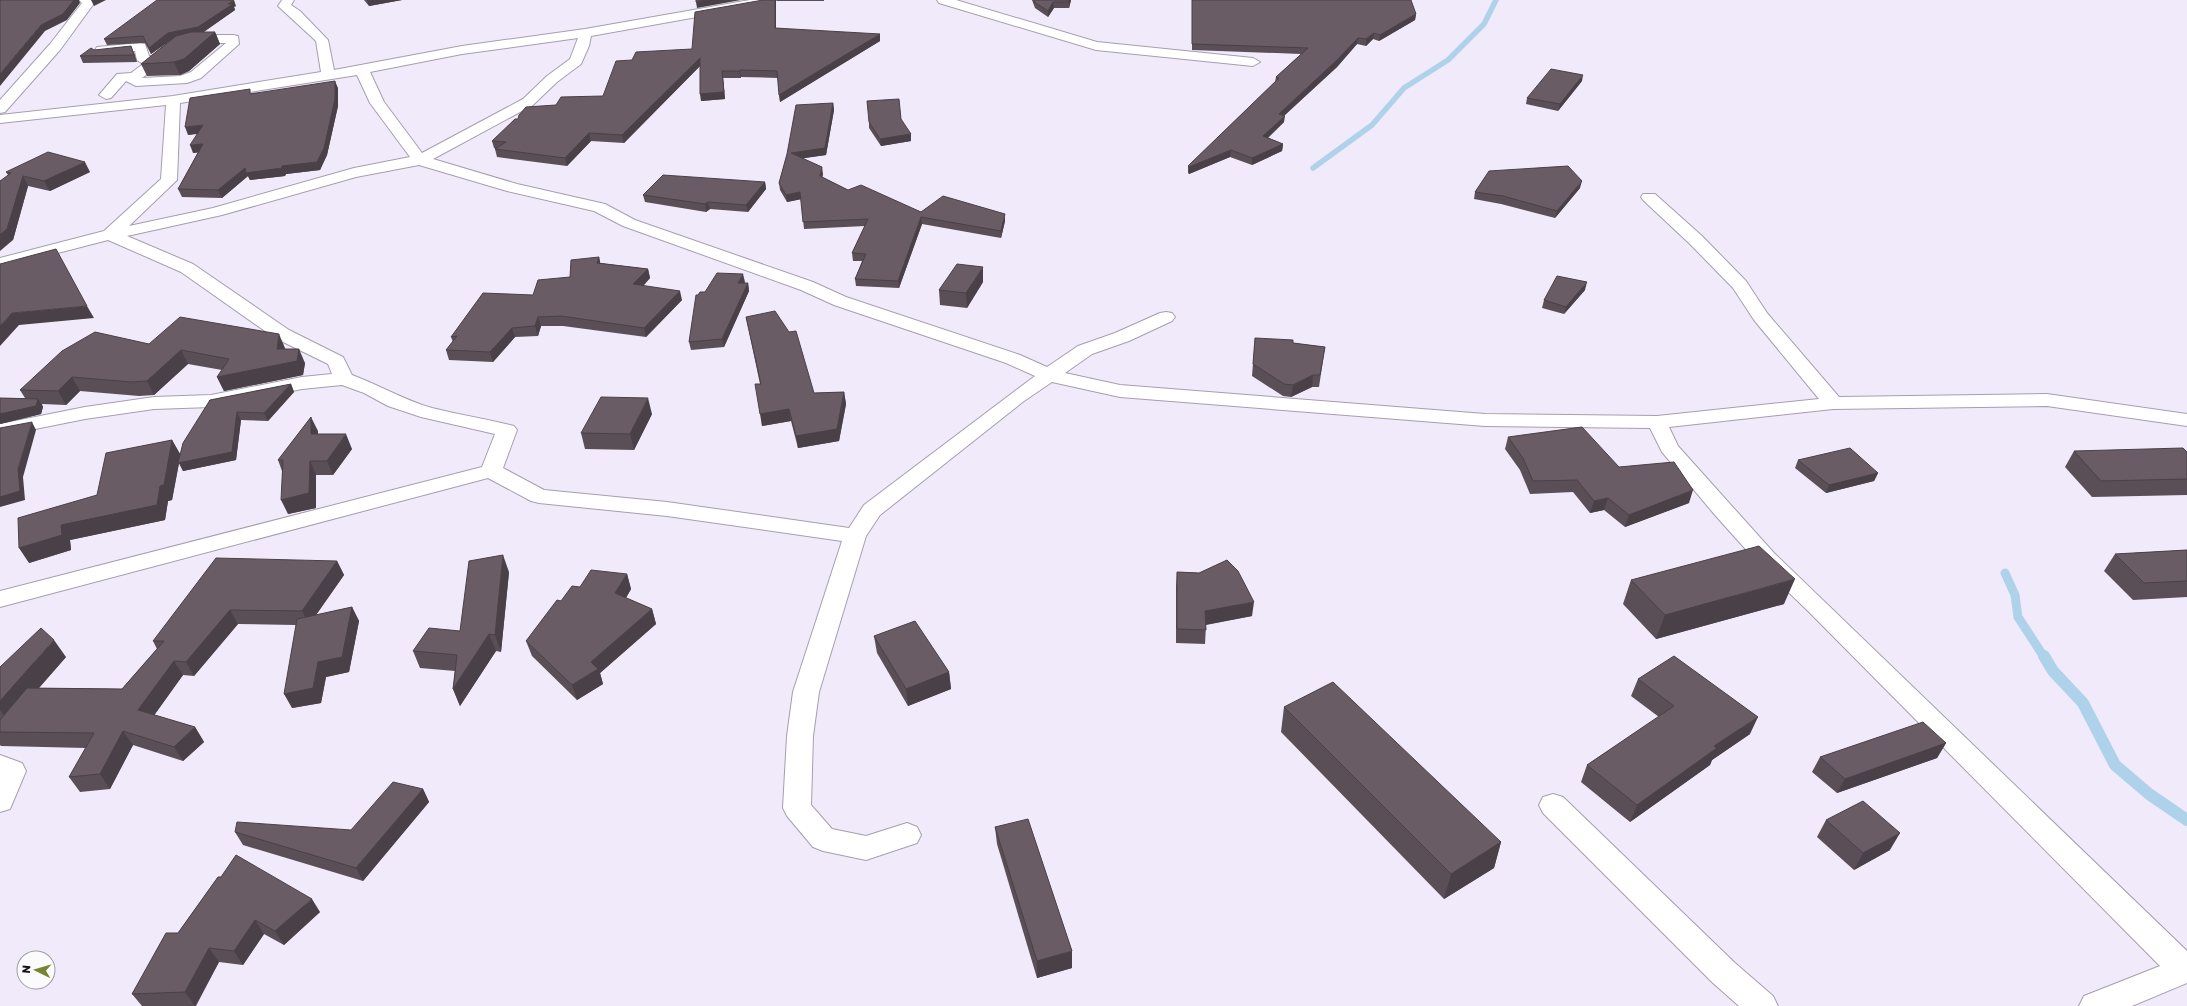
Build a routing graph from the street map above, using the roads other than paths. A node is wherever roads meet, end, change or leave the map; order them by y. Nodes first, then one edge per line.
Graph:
1 (85, 0) edge
2 (288, 0) edge
3 (770, 0) edge
4 (943, 0) edge
5 (585, 33) junction
6 (97, 51) edge
7 (150, 60) junction
8 (1253, 62) dead end
9 (362, 70) junction
10 (328, 75) junction
11 (128, 77) junction
12 (158, 81) junction
13 (106, 95) junction
14 (173, 100) junction
15 (0, 109) edge
16 (87, 109) junction
17 (0, 119) edge
18 (420, 160) junction
19 (1649, 197) dead end
20 (110, 235) junction
21 (0, 263) edge
22 (1166, 316) dead end
23 (1049, 375) junction
24 (344, 379) junction
25 (1833, 403) junction
26 (2187, 420) edge
27 (1656, 422) junction
28 (0, 430) edge
29 (491, 471) junction
30 (855, 536) junction
31 (0, 599) edge
32 (0, 766) edge
33 (0, 801) edge
34 (1553, 804) dead end
35 (907, 835) dead end
36 (2186, 970) edge
37 (1762, 1006) edge
38 (2095, 1006) edge

1 - 15 street
2 - 10 street
3 - 5 street
4 - 8 street
5 - 9 street
5 - 18 street
6 - 7 street
7 - 11 street
7 - 12 street
9 - 10 street
9 - 18 street
10 - 14 street
11 - 12 street
11 - 13 street
12 - 13 street
13 - 16 street
14 - 16 street
14 - 20 street
16 - 17 street
18 - 20 street
18 - 23 street
19 - 25 street
20 - 21 street
20 - 24 street
22 - 23 street
23 - 27 street
23 - 30 street
24 - 28 street
24 - 29 street
25 - 26 street
25 - 27 street
27 - 36 street
29 - 30 street
29 - 31 street
30 - 35 street
32 - 33 street
34 - 37 street
36 - 38 street

